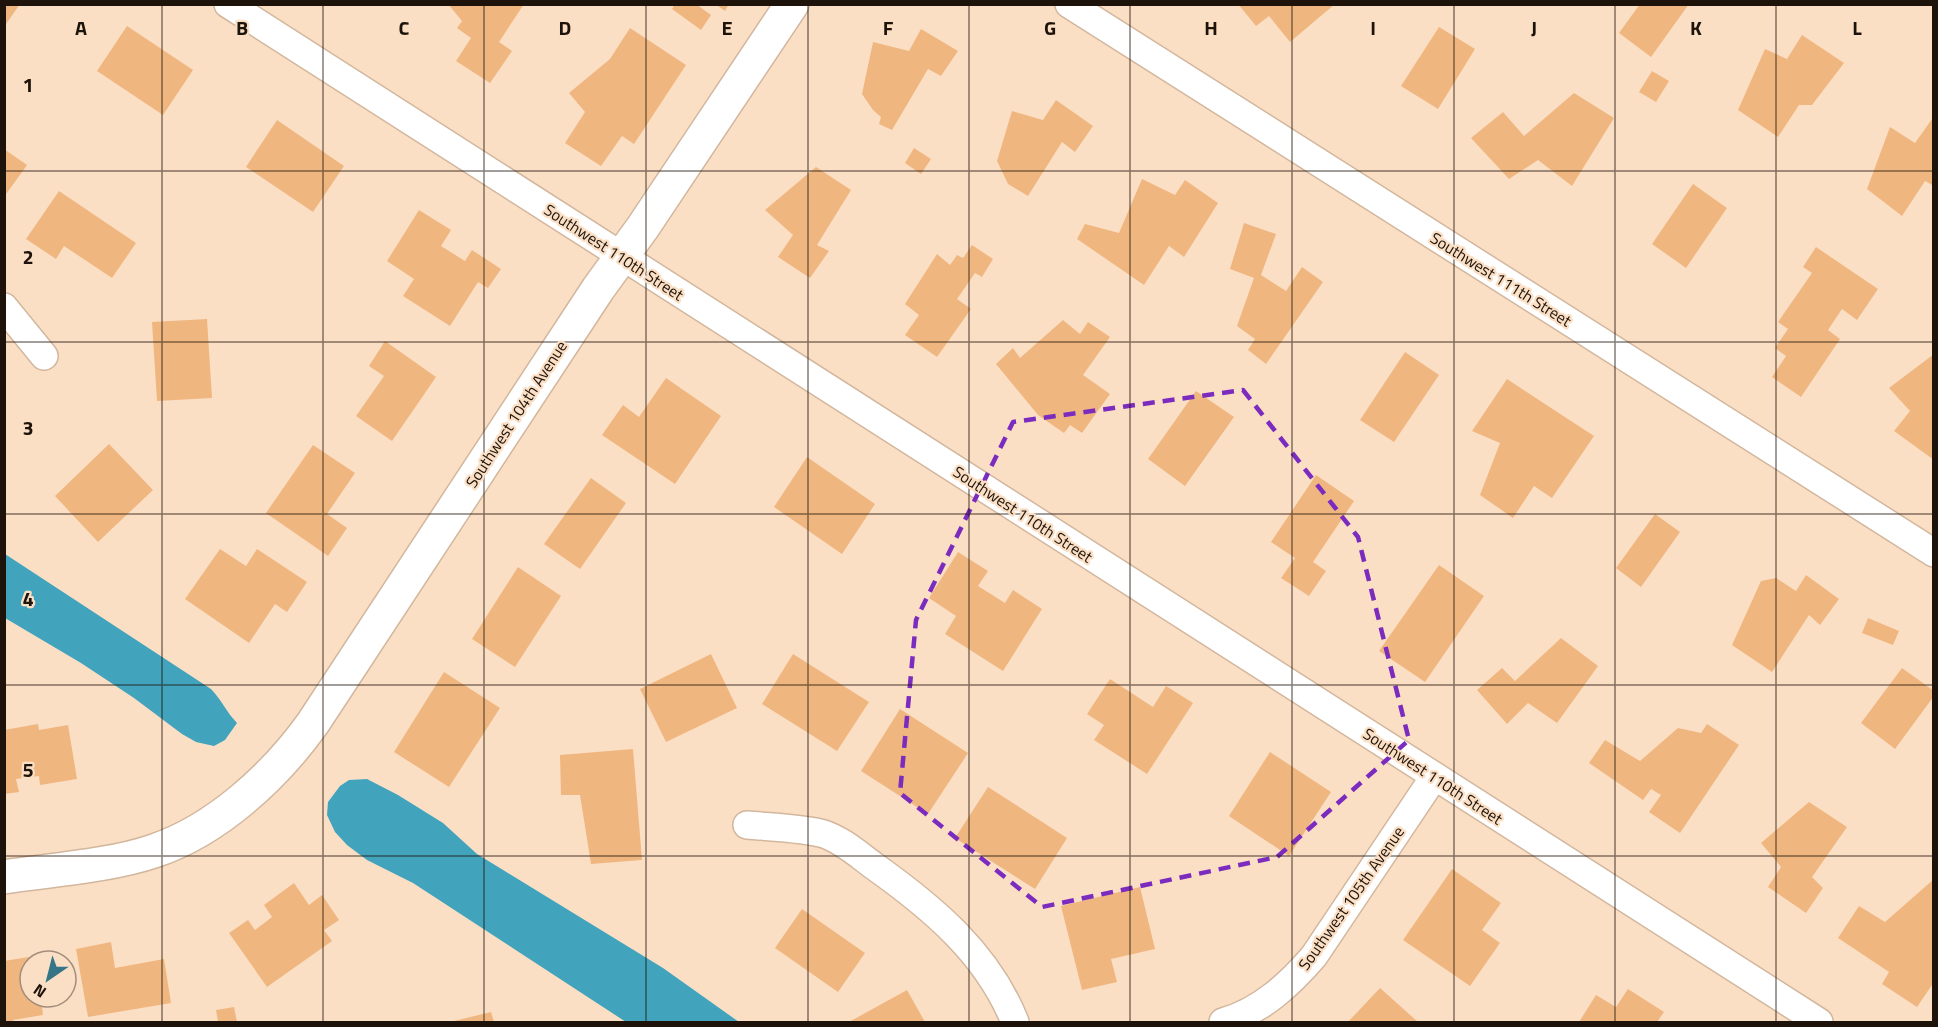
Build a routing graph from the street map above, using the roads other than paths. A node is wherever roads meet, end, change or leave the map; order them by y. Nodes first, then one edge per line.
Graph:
1 (228, 4) edge
2 (792, 4) edge
3 (1069, 4) edge
4 (621, 257) junction
5 (4, 307) edge
6 (44, 356) dead end
7 (1934, 553) edge
8 (1434, 777) junction
9 (747, 825) dead end
10 (4, 877) edge
11 (1786, 1014) edge
12 (1015, 1023) edge
13 (1223, 1023) edge
14 (1819, 1023) edge

1 - 4 street, Southwest 110th Street
2 - 4 street, Southwest 104th Avenue
3 - 7 street, Southwest 111th Street
4 - 8 street, Southwest 110th Street
4 - 10 street, Southwest 104th Avenue
5 - 6 street
8 - 11 street, Southwest 110th Street
8 - 13 street, Southwest 105th Avenue
9 - 12 street
11 - 14 street, Southwest 110th Street

